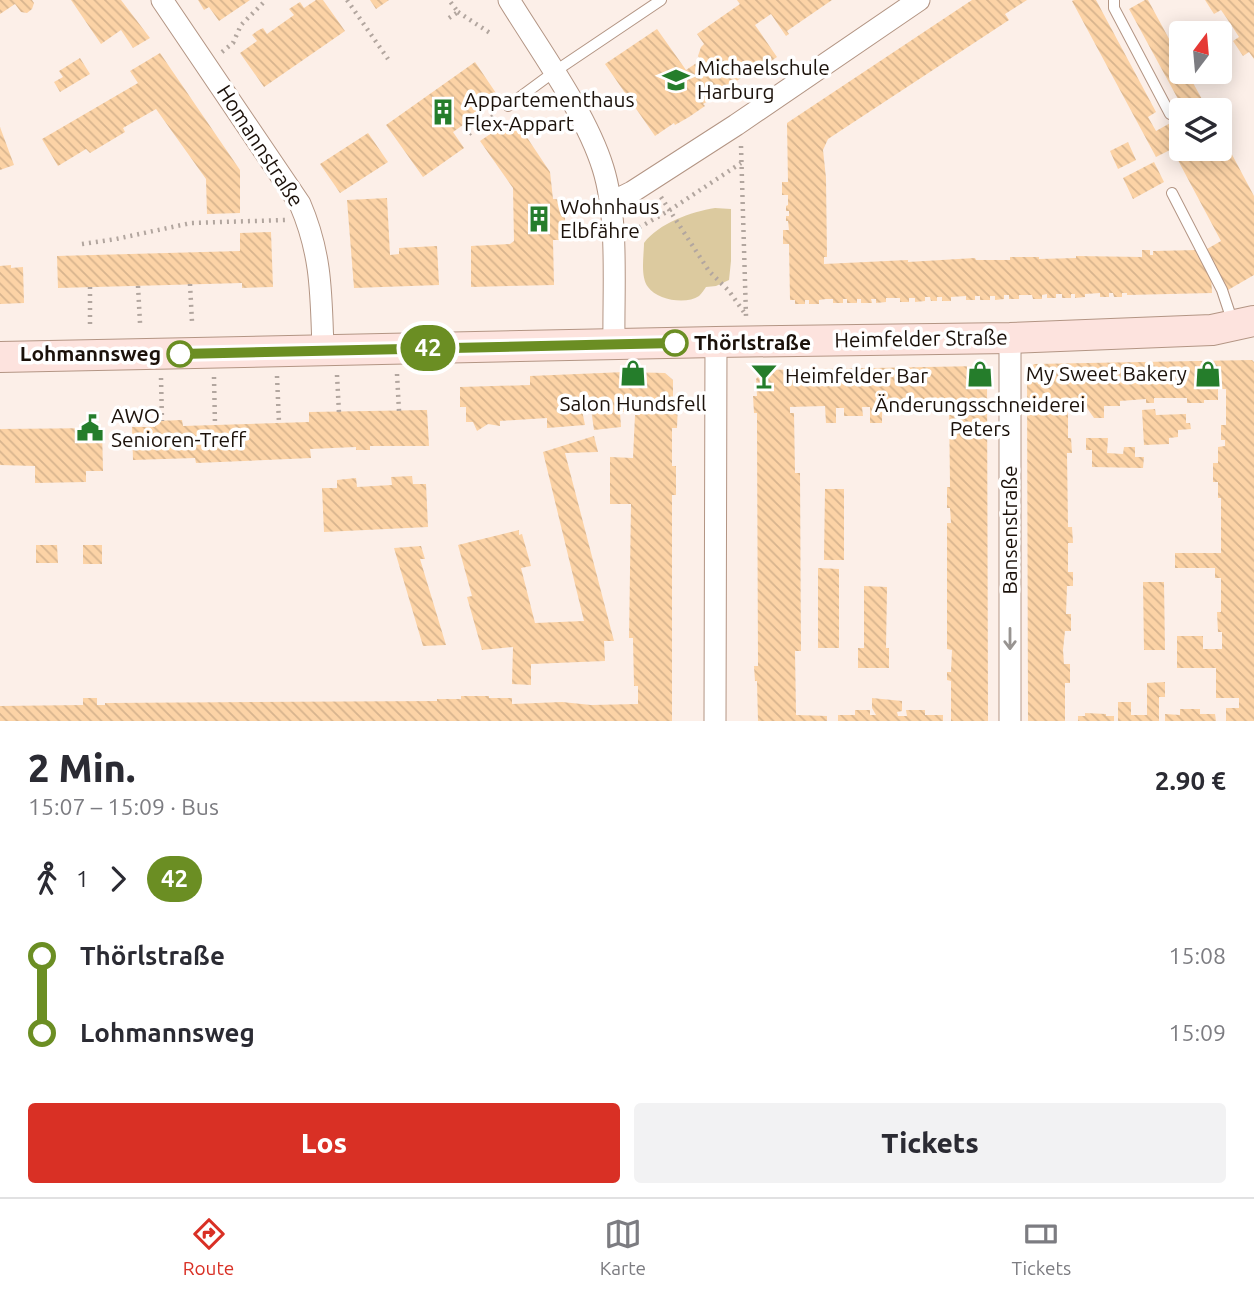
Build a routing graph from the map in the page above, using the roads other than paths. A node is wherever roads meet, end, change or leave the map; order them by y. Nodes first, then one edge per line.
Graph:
1 (162, 0) edge
2 (509, 0) edge
3 (661, 0) edge
4 (1114, 0) edge
5 (912, 2) edge
6 (554, 72) junction
7 (508, 106) road end
8 (1169, 112) edge
9 (1172, 193) dead end
10 (610, 203) junction
11 (1244, 323) edge
12 (1010, 338) junction
13 (716, 342) junction
14 (614, 345) junction
15 (0, 357) edge
16 (330, 362) junction
17 (715, 721) edge
18 (1010, 721) edge

1 - 16 street, Homannstraße
2 - 6 street
3 - 6 lane
4 - 8 lane
5 - 10 street
6 - 7 lane
6 - 10 street
9 - 11 lane
10 - 14 street
11 - 12 street, Heimfelder Straße
12 - 13 street, Heimfelder Straße
12 -> 18 street, Bansenstraße
13 - 14 street, Heimfelder Straße
13 - 17 street
14 - 16 street, Heimfelder Straße
15 - 16 street, Heimfelder Straße

